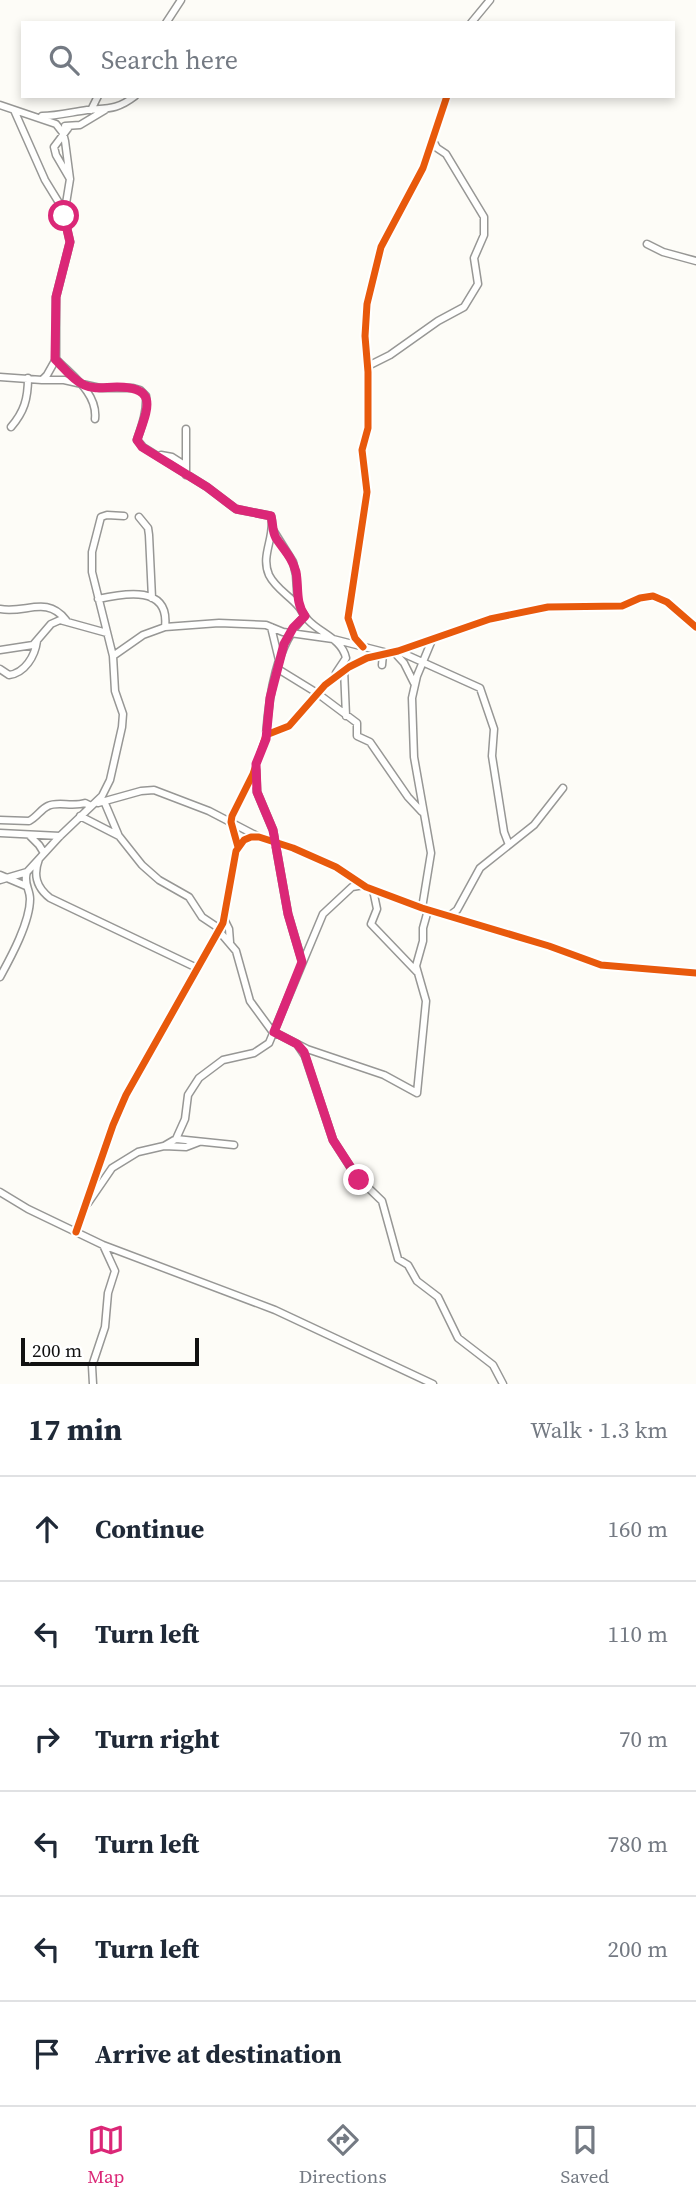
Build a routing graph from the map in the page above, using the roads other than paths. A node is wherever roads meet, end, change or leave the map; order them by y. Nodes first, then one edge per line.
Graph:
1 (181, 0) edge
2 (490, 0) edge
3 (167, 21) edge
4 (473, 21) edge
5 (97, 98) edge
6 (132, 98) edge
7 (446, 98) edge
8 (0, 105) edge
9 (14, 110) junction
10 (91, 110) junction
11 (105, 110) junction
12 (33, 117) junction
13 (66, 130) junction
14 (433, 141) junction
15 (70, 179) junction
16 (64, 211) junction
17 (647, 244) dead end
18 (696, 261) edge
19 (55, 359) junction
20 (368, 366) junction
21 (0, 377) edge
22 (28, 378) junction
23 (42, 380) junction
24 (81, 384) junction
25 (95, 419) dead end
26 (10, 427) dead end
27 (186, 429) dead end
28 (156, 454) junction
29 (186, 466) junction
30 (186, 475) junction
31 (124, 516) dead end
32 (139, 517) dead end
33 (272, 527) junction
34 (152, 598) junction
35 (98, 599) junction
36 (298, 606) junction
37 (0, 609) edge
38 (305, 616) junction
39 (66, 620) junction
40 (165, 627) junction
41 (271, 627) junction
42 (696, 627) edge
43 (107, 633) junction
44 (290, 633) junction
45 (333, 639) junction
46 (432, 640) junction
47 (37, 641) junction
48 (354, 641) junction
49 (0, 650) edge
50 (390, 652) junction
51 (113, 656) junction
52 (346, 658) junction
53 (279, 661) junction
54 (422, 664) junction
55 (382, 665) dead end
56 (0, 668) edge
57 (344, 670) junction
58 (281, 671) junction
59 (333, 677) junction
60 (414, 683) junction
61 (317, 693) junction
62 (346, 716) junction
63 (266, 735) junction
64 (256, 764) junction
65 (563, 788) dead end
66 (104, 801) junction
67 (93, 805) junction
68 (422, 812) junction
69 (80, 816) junction
70 (0, 820) edge
71 (231, 822) junction
72 (0, 833) edge
73 (30, 836) junction
74 (60, 836) junction
75 (119, 836) junction
76 (259, 837) junction
77 (274, 841) junction
78 (509, 845) junction
79 (238, 848) junction
80 (42, 855) junction
81 (27, 872) junction
82 (2, 877) edge
83 (364, 885) junction
84 (26, 886) junction
85 (373, 890) junction
86 (425, 909) junction
87 (449, 916) junction
88 (225, 919) junction
89 (220, 930) junction
90 (230, 944) junction
91 (302, 962) junction
92 (197, 968) junction
93 (417, 972) junction
94 (696, 973) edge
95 (0, 978) edge
96 (274, 1032) junction
97 (297, 1044) junction
98 (176, 1139) junction
99 (204, 1140) junction
100 (234, 1145) dead end
101 (164, 1146) junction
102 (0, 1192) edge
103 (85, 1206) junction
104 (76, 1231) junction
105 (103, 1245) junction
106 (93, 1384) edge
107 (433, 1384) edge
108 (503, 1384) edge

1 - 3 street
2 - 4 street
5 - 10 street
6 - 11 street
7 - 14 street
8 - 9 street
9 - 12 street
9 - 16 street
10 - 11 street
10 - 12 street
11 - 13 street
12 - 13 street
13 - 15 street
13 - 15 street
14 - 20 street
14 - 20 street
15 - 16 street
16 - 19 street
17 - 18 street
19 - 23 street
19 - 24 street
20 - 48 street
21 - 22 street
22 - 23 street
22 - 26 street
23 - 24 street
24 - 25 street
24 - 28 street
27 - 29 street
28 - 29 street
28 - 30 street
29 - 30 street
30 - 33 street
31 - 35 street
32 - 34 street
33 - 36 street
33 - 36 street
34 - 35 street
34 - 40 street
35 - 43 street
36 - 38 street
37 - 39 street
38 - 44 street
38 - 45 street
39 - 43 street
39 - 47 street
40 - 41 street
40 - 51 street
41 - 44 street
41 - 53 street
42 - 46 street
43 - 51 street
44 - 45 street
44 - 53 street
45 - 48 street
45 - 52 street
46 - 50 street
46 - 54 street
47 - 49 street
47 - 56 street
48 - 50 street
48 - 52 street
50 - 54 street
50 - 55 street
50 - 57 street
50 - 60 street
51 - 67 street
52 - 57 street
52 - 59 street
53 - 58 street
54 - 60 street
54 - 78 street
57 - 59 street
57 - 62 street
58 - 61 street
58 - 63 street
59 - 61 street
60 - 68 street
61 - 62 street
61 - 63 street
62 - 68 street
63 - 64 street
64 - 71 street
64 - 77 street
65 - 78 street
66 - 67 street
66 - 71 street
66 - 75 street
67 - 69 street
67 - 70 street
68 - 86 street
69 - 74 street
69 - 75 street
71 - 76 street
71 - 79 street
72 - 73 street
73 - 74 street
73 - 80 street
74 - 80 street
75 - 89 street
76 - 77 street
76 - 79 street
77 - 83 street
77 - 91 street
78 - 87 street
79 - 88 street
80 - 81 street
80 - 92 street
81 - 82 street
81 - 84 street
82 - 84 street
83 - 85 street
83 - 91 street
84 - 95 street
85 - 86 street
85 - 93 street
86 - 87 street
86 - 93 street
87 - 94 street
88 - 89 street
88 - 90 street
89 - 90 street
89 - 92 street
90 - 96 street
91 - 96 street
92 - 103 street
93 - 97 street
96 - 97 street
96 - 98 street
97 - 108 street
98 - 99 street
98 - 101 street
99 - 100 street
99 - 101 street
101 - 103 street
102 - 104 street
103 - 104 street
104 - 105 street
105 - 106 street
105 - 107 street

